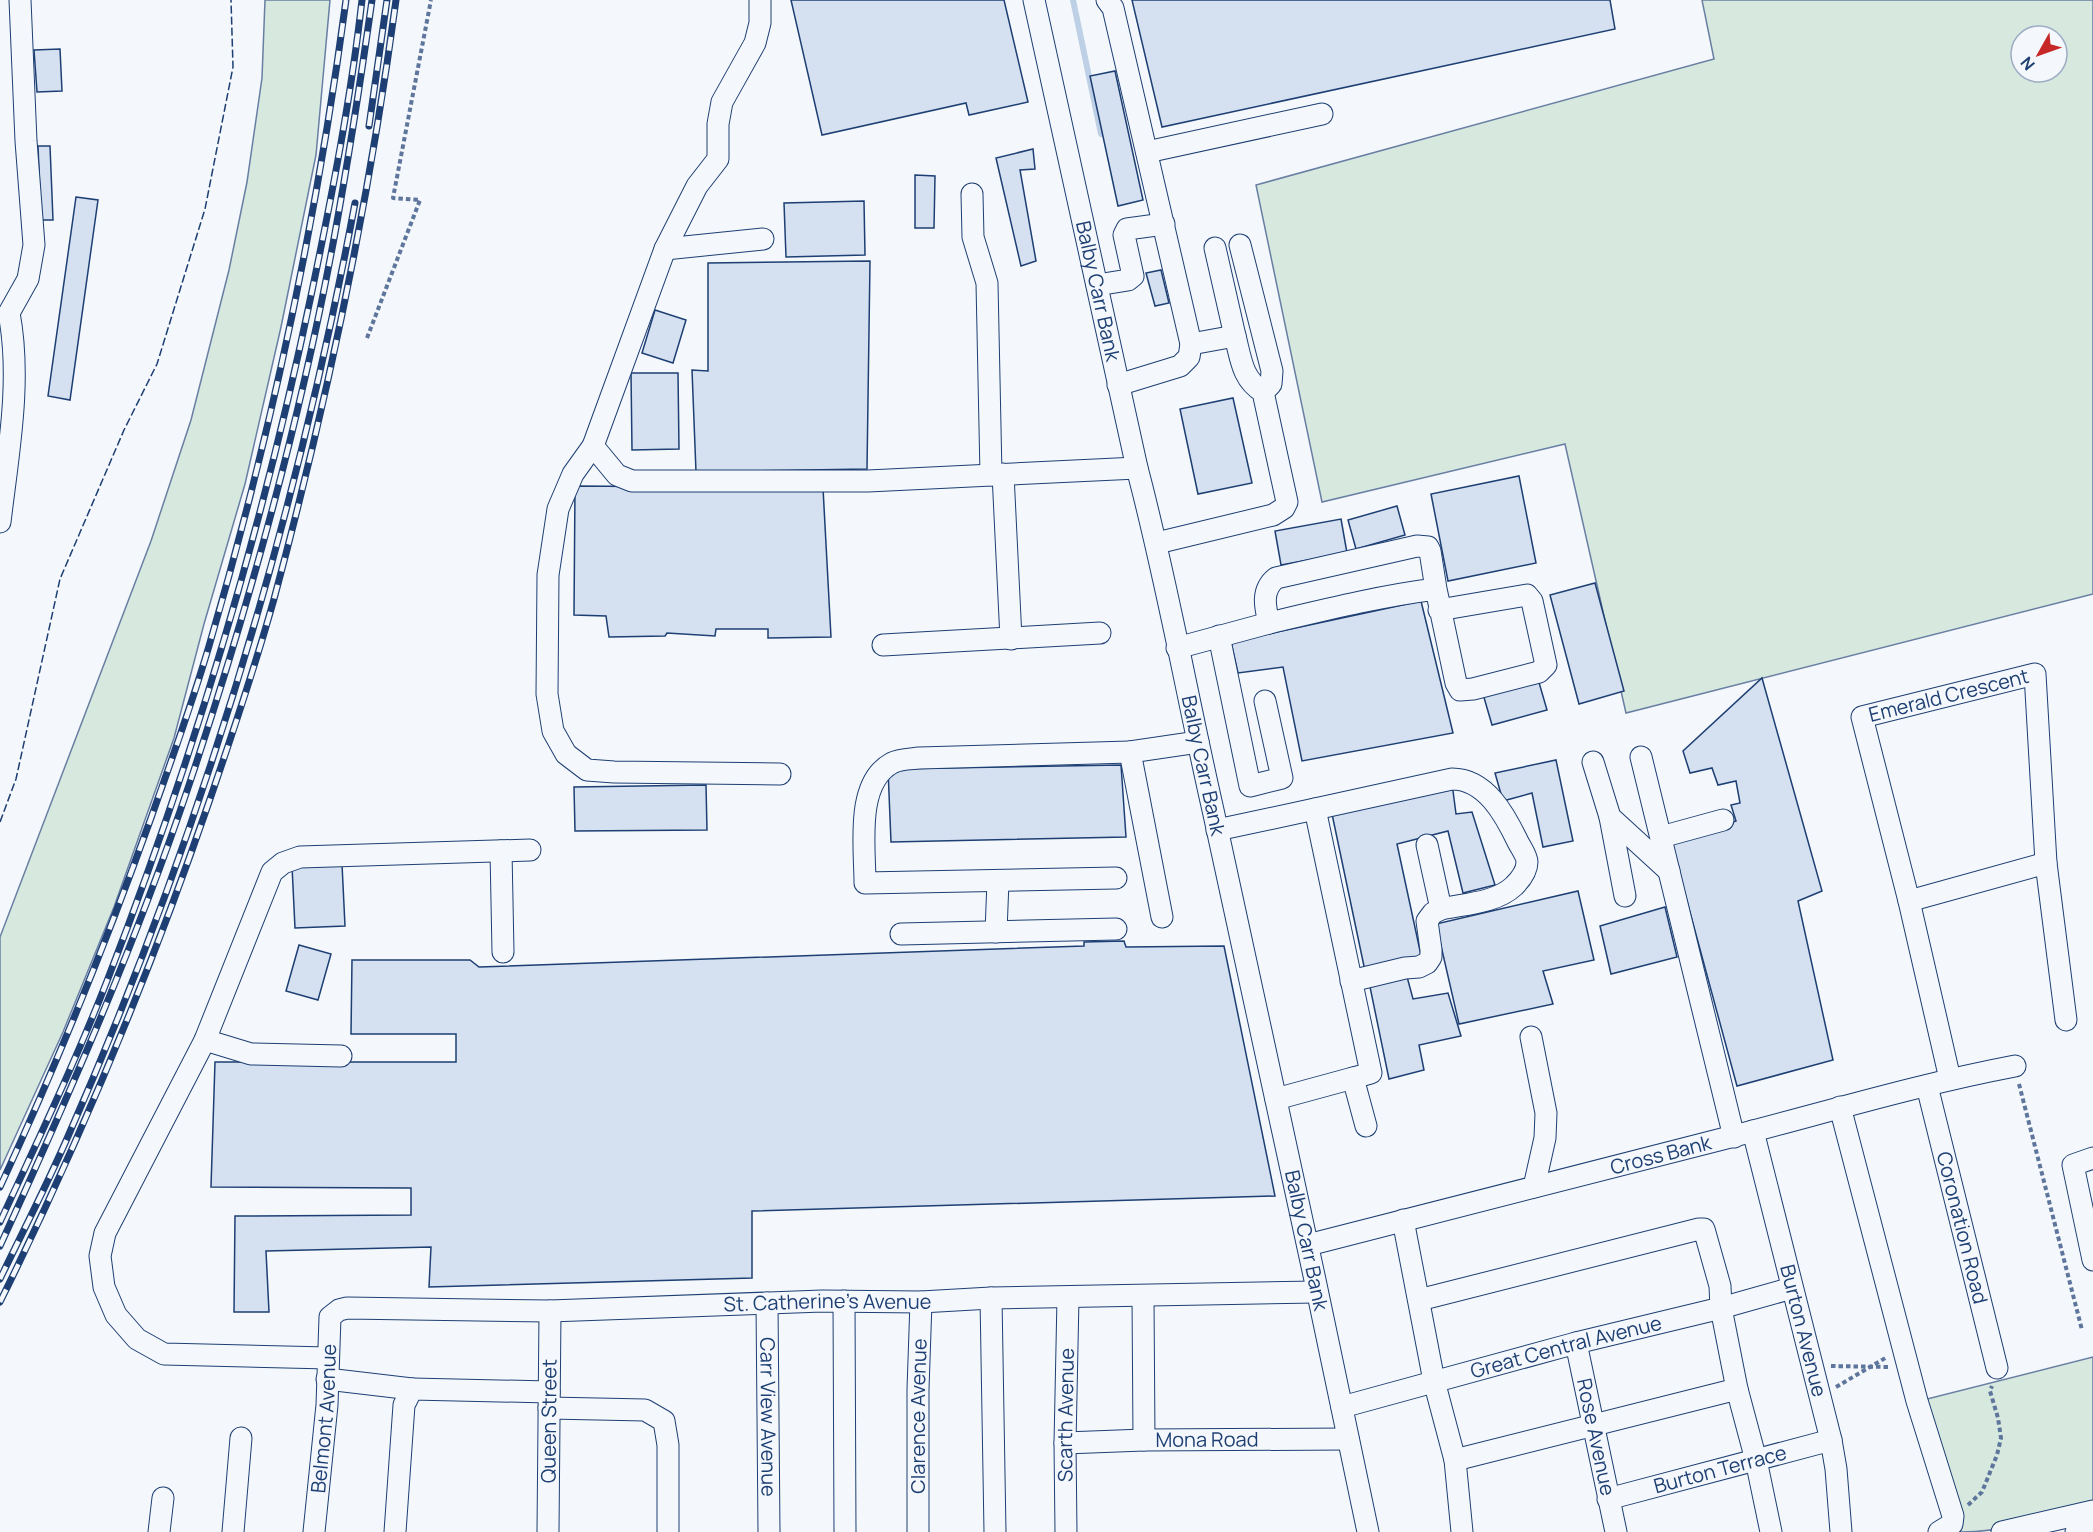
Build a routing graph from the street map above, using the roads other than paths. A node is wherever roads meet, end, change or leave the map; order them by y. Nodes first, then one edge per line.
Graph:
1 (20, 0) edge
2 (760, 0) edge
3 (1107, 0) edge
4 (1038, 1) edge
5 (1322, 114) dead end
6 (1147, 152) junction
7 (972, 194) dead end
8 (1164, 224) junction
9 (763, 239) dead end
10 (1240, 245) dead end
11 (1215, 248) dead end
12 (665, 249) junction
13 (1097, 285) junction
14 (1235, 336) junction
15 (1191, 344) junction
16 (1118, 385) junction
17 (1263, 392) junction
18 (593, 446) junction
19 (1137, 468) junction
20 (997, 475) junction
21 (0, 522) edge
22 (1156, 543) junction
23 (1436, 589) junction
24 (1439, 610) junction
25 (1269, 624) junction
26 (1100, 633) dead end
27 (1219, 636) junction
28 (1011, 639) junction
29 (883, 645) dead end
30 (1177, 648) junction
31 (1265, 701) dead end
32 (1198, 742) junction
33 (1130, 752) junction
34 (1641, 757) dead end
35 (1593, 762) dead end
36 (780, 774) dead end
37 (1315, 809) junction
38 (1610, 817) junction
39 (1723, 820) dead end
40 (1217, 830) junction
41 (1661, 837) junction
42 (1427, 845) dead end
43 (530, 850) dead end
44 (501, 851) junction
45 (2046, 863) junction
46 (1669, 871) junction
47 (1116, 878) dead end
48 (998, 881) junction
49 (1625, 896) dead end
50 (1909, 901) junction
51 (1441, 909) junction
52 (1162, 917) dead end
53 (1116, 929) dead end
54 (996, 932) junction
55 (901, 934) dead end
56 (503, 952) dead end
57 (1352, 981) junction
58 (2066, 1020) dead end
59 (1531, 1037) dead end
60 (205, 1040) junction
61 (341, 1056) dead end
62 (2015, 1066) road end
63 (1353, 1078) junction
64 (1950, 1079) junction
65 (1927, 1086) junction
66 (1276, 1099) junction
67 (1840, 1107) junction
68 (1366, 1126) dead end
69 (1743, 1134) junction
70 (2093, 1158) edge
71 (1534, 1187) junction
72 (1403, 1220) junction
73 (1308, 1245) junction
74 (2093, 1260) edge
75 (1792, 1288) junction
76 (1316, 1292) junction
77 (1143, 1297) junction
78 (991, 1298) junction
79 (1068, 1298) junction
80 (1419, 1300) junction
81 (844, 1301) junction
82 (921, 1302) junction
83 (767, 1303) junction
84 (1721, 1308) junction
85 (339, 1310) joint
86 (550, 1311) junction
87 (1576, 1343) junction
88 (328, 1358) junction
89 (1997, 1368) road end
90 (327, 1379) junction
91 (1434, 1381) junction
92 (412, 1389) junction
93 (1737, 1389) junction
94 (549, 1400) junction
95 (1342, 1407) junction
96 (1594, 1426) junction
97 (241, 1437) dead end
98 (1348, 1439) junction
99 (1144, 1440) junction
100 (1831, 1440) junction
101 (1065, 1443) junction
102 (1455, 1460) junction
103 (1756, 1460) junction
104 (163, 1498) dead end
105 (1608, 1499) junction
106 (2093, 1511) edge
107 (1946, 1524) edge
108 (2093, 1527) edge
109 (159, 1532) edge
110 (233, 1532) edge
111 (314, 1532) edge
112 (395, 1532) edge
113 (548, 1532) edge
114 (668, 1532) edge
115 (769, 1532) edge
116 (845, 1532) edge
117 (918, 1532) edge
118 (995, 1532) edge
119 (1066, 1532) edge
120 (1368, 1532) edge
121 (1462, 1532) edge
122 (1616, 1532) edge
123 (1772, 1532) edge
124 (1841, 1532) edge
125 (2002, 1532) edge
126 (2076, 1532) edge

1 - 21 street
2 - 12 street
3 - 6 street
4 - 13 street, Balby Carr Bank
5 - 6 street
6 - 8 street
7 - 20 street
8 - 13 street
8 - 15 street
9 - 12 street
10 - 17 street
11 - 14 street
12 - 18 street
13 - 16 street, Balby Carr Bank
14 - 15 street
14 - 17 street
15 - 16 street
16 - 19 street, Balby Carr Bank
17 - 22 street
18 - 20 street
18 - 36 street
19 - 20 street
19 - 22 street, Balby Carr Bank
20 - 28 street
22 - 30 street, Balby Carr Bank
23 - 24 street
23 - 25 street
23 - 25 street
24 - 24 street
25 - 27 street
26 - 28 street
27 - 30 street
27 - 31 street
28 - 29 street
30 - 32 street, Balby Carr Bank
32 - 33 street
32 - 40 street, Balby Carr Bank
33 - 48 street
33 - 52 street
34 - 41 street, Burton Avenue
35 - 38 street
37 - 40 street
37 - 51 street
37 - 57 street
38 - 46 street
38 - 49 street
39 - 41 street
40 - 66 street, Balby Carr Bank
41 - 46 street, Burton Avenue
42 - 51 street
43 - 44 street
44 - 56 street
44 - 60 street
45 - 50 street
45 - 50 street, Emerald Crescent
45 - 58 street, Emerald Crescent
46 - 69 street, Burton Avenue
47 - 48 street
48 - 54 street
50 - 64 street, Emerald Crescent
51 - 57 street
53 - 54 street
54 - 55 street
57 - 63 street
59 - 71 street
60 - 61 street
60 - 88 street
62 - 64 street, Cross Bank
63 - 66 street
63 - 68 street
64 - 65 street, Cross Bank
65 - 67 street, Cross Bank
65 - 89 street, Coronation Road
66 - 73 street, Balby Carr Bank
67 - 69 street, Cross Bank
67 - 107 street
69 - 71 street, Cross Bank
69 - 75 street, Burton Avenue
70 - 74 street
71 - 72 street, Cross Bank
72 - 73 street, Cross Bank
72 - 80 street
73 - 76 street, Balby Carr Bank
75 - 84 street, Great Central Avenue
75 - 100 street, Burton Avenue
76 - 77 street, St. Catherine's Avenue
76 - 95 street, Balby Carr Bank
77 - 79 street, St. Catherine's Avenue
77 - 99 street
78 - 79 street, St. Catherine's Avenue
78 - 82 street, St. Catherine's Avenue
78 - 118 street
79 - 101 street, Scarth Avenue
80 - 84 street
80 - 91 street
81 - 82 street, St. Catherine's Avenue
81 - 83 street, St. Catherine's Avenue
81 - 116 street
82 - 117 street, Clarence Avenue
83 - 86 street, St. Catherine's Avenue
83 - 115 street, Carr View Avenue
84 - 87 street, Great Central Avenue
84 - 93 street
85 - 86 street, St. Catherine's Avenue
85 - 88 street, Belmont Avenue
86 - 94 street, Queen Street
87 - 91 street, Great Central Avenue
87 - 96 street, Rose Avenue
88 - 90 street, Belmont Avenue
90 - 92 street
90 - 111 street, Belmont Avenue
91 - 95 street, Great Central Avenue
91 - 102 street
92 - 94 street
92 - 112 street
93 - 96 street
93 - 103 street
94 - 113 street, Queen Street
94 - 114 street
95 - 98 street, Balby Carr Bank
96 - 102 street
96 - 105 street, Rose Avenue
97 - 110 street
98 - 99 street, Mona Road
98 - 120 street, Balby Carr Bank
99 - 101 street, Mona Road
100 - 103 street, Burton Terrace
100 - 124 street, Burton Avenue
101 - 119 street, Scarth Avenue
102 - 121 street
103 - 105 street, Burton Terrace
103 - 123 street
104 - 109 street
105 - 122 street, Rose Avenue
106 - 125 street
108 - 126 street

